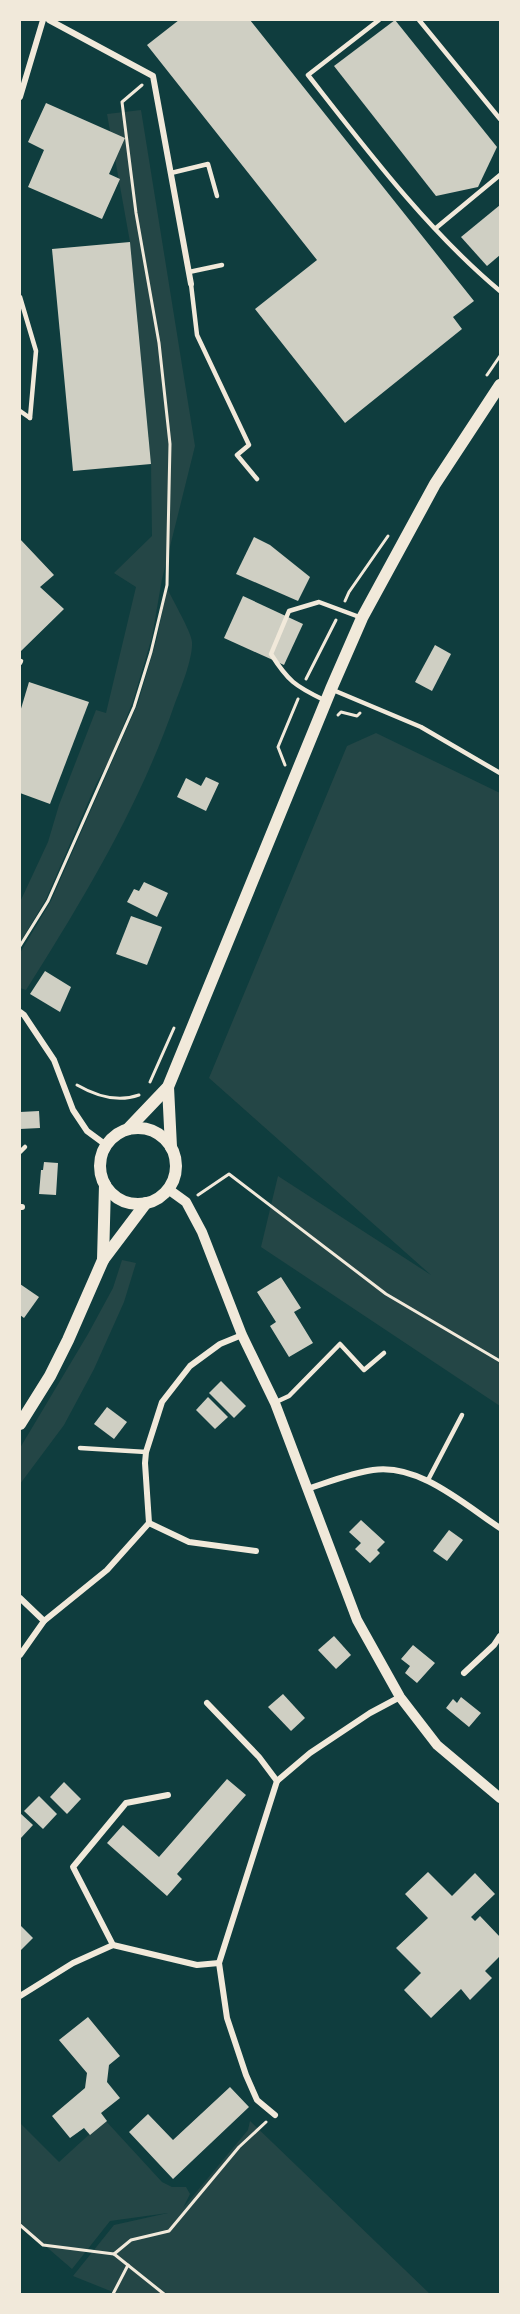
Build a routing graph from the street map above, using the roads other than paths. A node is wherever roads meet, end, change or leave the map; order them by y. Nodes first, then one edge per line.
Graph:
1 (43, 20) edge
2 (49, 20) edge
3 (379, 20) edge
4 (419, 20) edge
5 (20, 97) edge
6 (501, 119) edge
7 (171, 173) junction
8 (501, 175) edge
9 (217, 196) dead end
10 (435, 228) junction
11 (222, 265) dead end
12 (189, 272) junction
13 (191, 284) joint
14 (501, 291) edge
15 (20, 297) edge
16 (501, 385) edge
17 (20, 411) edge
18 (257, 479) dead end
19 (362, 618) junction
20 (328, 695) junction
21 (501, 772) edge
22 (20, 1012) edge
23 (168, 1087) junction
24 (128, 1129) junction
25 (106, 1145) junction
26 (171, 1147) junction
27 (25, 1148) dead end
28 (20, 1152) edge
29 (105, 1185) junction
30 (168, 1189) junction
31 (146, 1203) junction
32 (103, 1260) junction
33 (242, 1335) junction
34 (384, 1353) dead end
35 (275, 1403) junction
36 (462, 1415) dead end
37 (20, 1424) edge
38 (80, 1448) dead end
39 (146, 1452) junction
40 (428, 1480) junction
41 (307, 1489) junction
42 (150, 1522) junction
43 (501, 1528) edge
44 (256, 1551) dead end
45 (20, 1598) edge
46 (44, 1620) junction
47 (501, 1636) edge
48 (20, 1655) edge
49 (464, 1673) dead end
50 (400, 1697) junction
51 (207, 1704) dead end
52 (278, 1781) junction
53 (168, 1795) dead end
54 (501, 1798) edge
55 (113, 1946) junction
56 (219, 1963) junction
57 (20, 1996) edge
58 (275, 2115) road end

1 - 5 street
2 - 7 street
3 - 10 lane
4 - 6 lane
7 - 9 lane
7 - 12 street
8 - 10 lane
10 - 14 lane
11 - 12 lane
12 - 13 street
13 - 18 lane
15 - 17 lane
16 - 19 main road
19 - 20 main road
19 - 20 lane
20 - 21 lane
20 - 23 main road
22 - 25 street
23 - 24 main road
23 - 26 main road
24 - 25 main road
24 - 26 main road
25 - 29 main road
26 - 30 main road
27 - 28 lane
29 - 31 main road
29 - 32 main road
30 - 31 main road
30 - 33 street
31 - 32 main road
32 - 37 main road
33 - 35 street
33 - 39 street
34 - 35 lane
35 - 41 street
36 - 40 lane
38 - 39 lane
39 - 42 street
40 - 41 street
40 - 43 street
41 - 50 street
42 - 44 street
42 - 46 street
45 - 46 street
46 - 48 street
47 - 49 street
50 - 52 street
50 - 54 street
51 - 52 street
52 - 56 street
53 - 55 street
55 - 56 street
55 - 57 street
56 - 58 street

